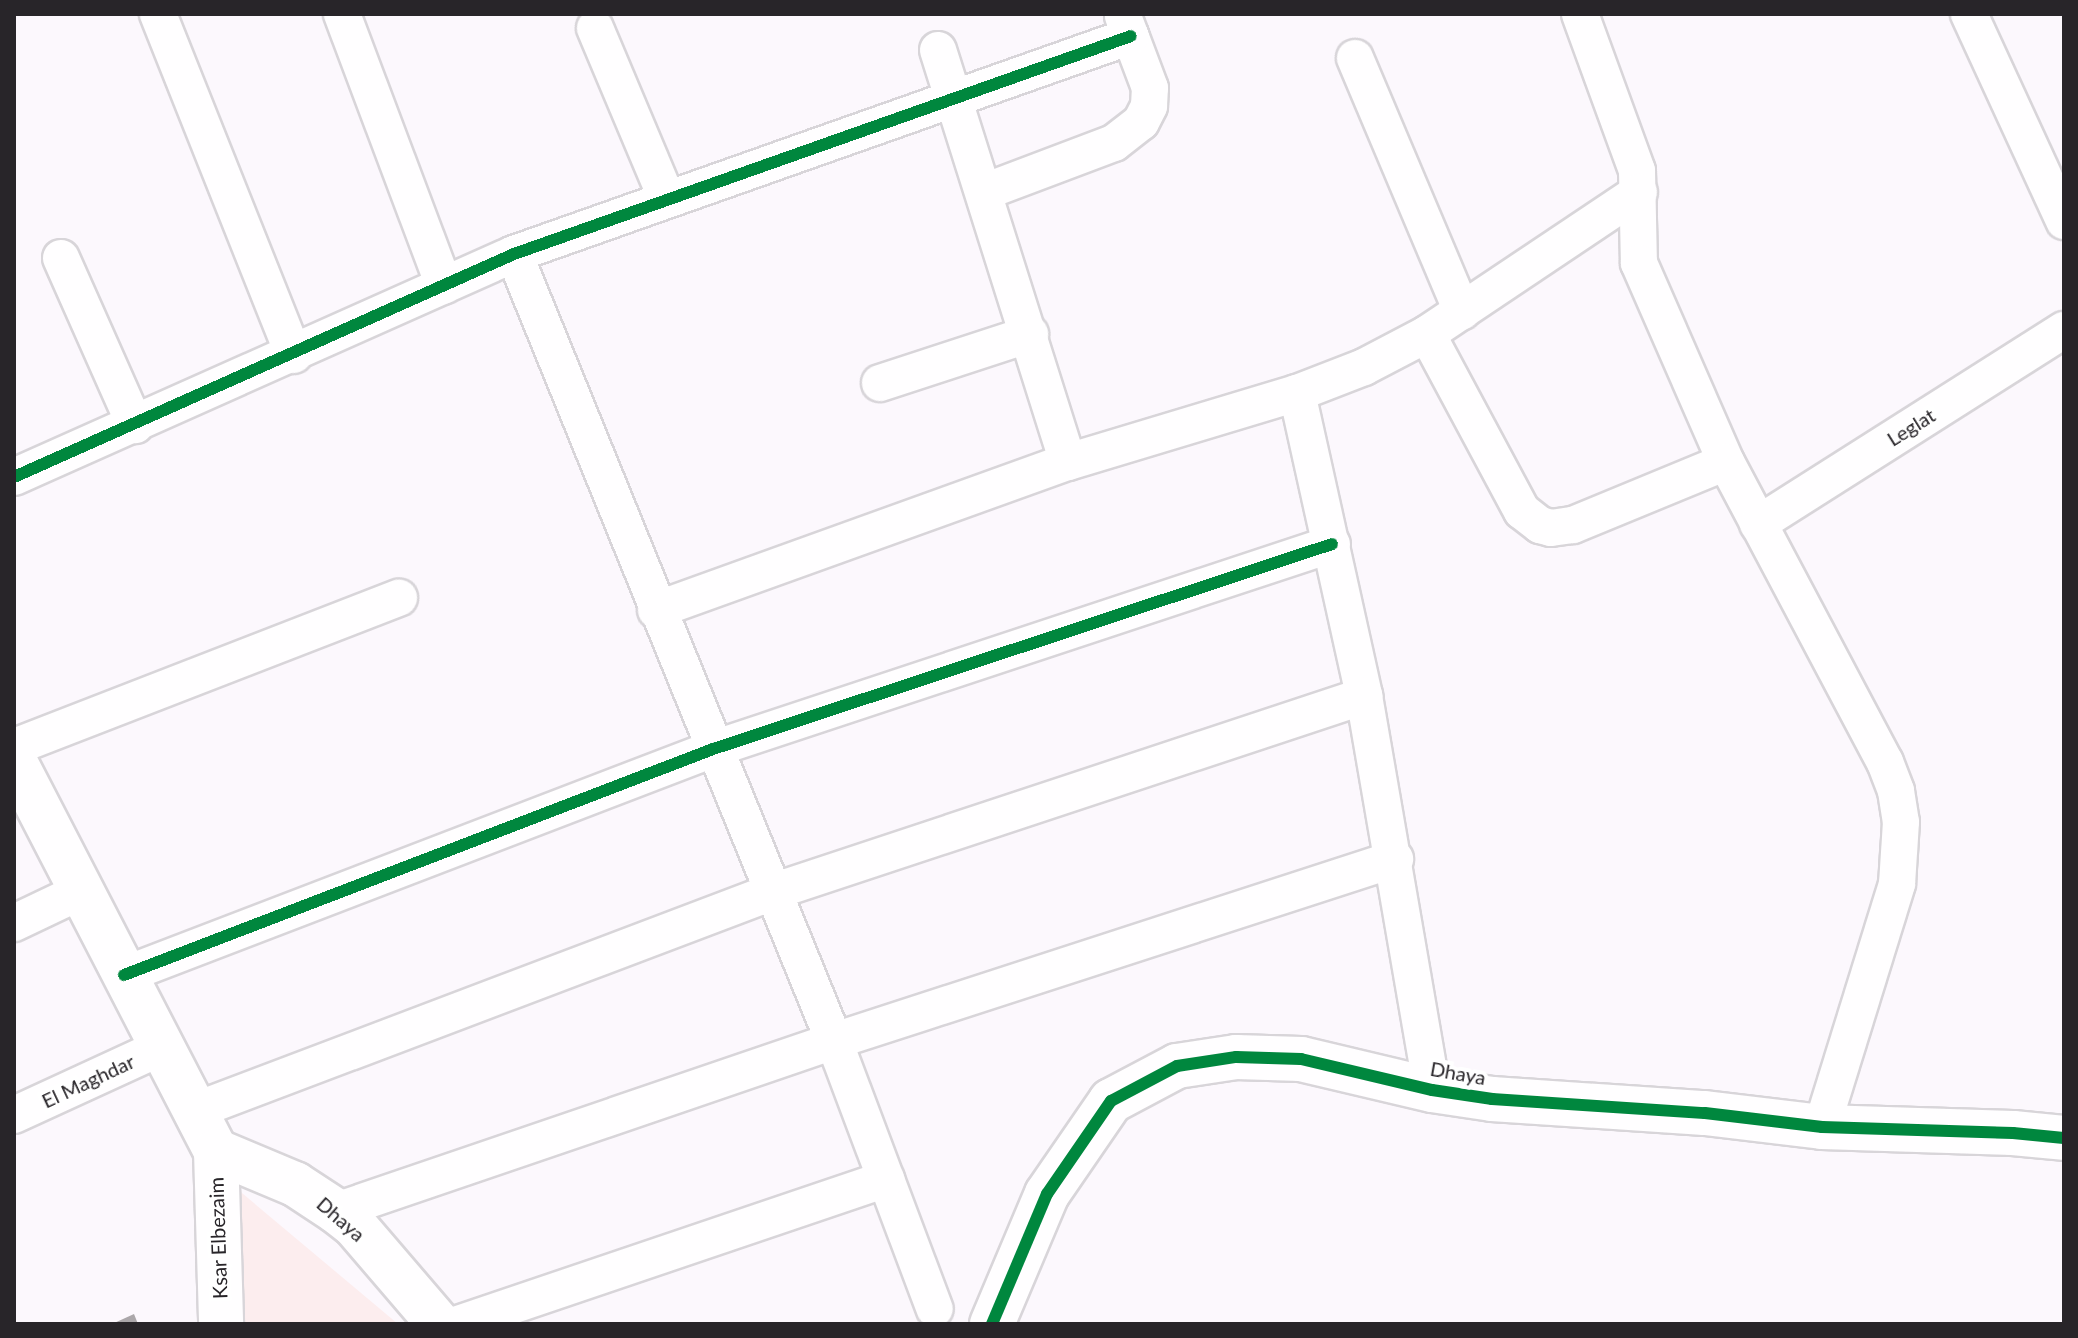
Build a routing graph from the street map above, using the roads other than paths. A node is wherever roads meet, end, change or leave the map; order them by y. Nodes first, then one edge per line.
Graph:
1 (158, 14) edge
2 (342, 14) edge
3 (1580, 14) edge
4 (1969, 14) edge
5 (1126, 25) edge
6 (595, 28) dead end
7 (938, 50) dead end
8 (1355, 58) dead end
9 (953, 97) junction
10 (984, 192) junction
11 (1639, 192) junction
12 (667, 199) junction
13 (2064, 221) edge
14 (514, 254) junction
15 (61, 258) dead end
16 (444, 286) junction
17 (1462, 311) junction
18 (2064, 330) edge
19 (1030, 334) junction
20 (1427, 334) junction
21 (294, 355) junction
22 (880, 383) dead end
23 (1297, 393) junction
24 (135, 425) junction
25 (1068, 462) junction
26 (1726, 462) junction
27 (14, 477) edge
28 (1758, 524) junction
29 (1332, 544) junction
30 (399, 598) dead end
31 (656, 610) junction
32 (1364, 696) junction
33 (713, 749) junction
34 (16, 766) edge
35 (1395, 859) junction
36 (81, 891) junction
37 (772, 892) junction
38 (14, 923) edge
39 (124, 975) junction
40 (834, 1041) junction
41 (162, 1047) junction
42 (1432, 1090) junction
43 (194, 1111) junction
44 (14, 1115) edge
45 (1822, 1127) junction
46 (2064, 1138) edge
47 (216, 1151) junction
48 (886, 1179) junction
49 (336, 1211) junction
50 (935, 1309) dead end
51 (221, 1324) edge
52 (439, 1324) edge
53 (458, 1324) edge
54 (992, 1324) edge

1 - 21 street
2 - 16 street
3 - 11 street
4 - 13 street
5 - 9 street
5 - 10 street
6 - 12 street
7 - 9 street
8 - 17 street
9 - 10 street
9 - 12 street
10 - 19 street
11 - 17 street
11 - 26 street
12 - 14 street
14 - 16 street
14 - 31 street
15 - 24 street
16 - 21 street
17 - 20 street
18 - 28 street, Leglat
19 - 22 street
19 - 25 street
20 - 23 street
20 - 26 street
21 - 24 street
23 - 25 street
23 - 29 street
24 - 27 street
25 - 31 street
26 - 28 street
28 - 45 street
29 - 32 street
29 - 33 street
30 - 34 street
31 - 33 street
32 - 35 street
32 - 37 street
33 - 37 street
33 - 39 street
34 - 36 street
35 - 40 street
35 - 42 street
36 - 38 street
36 - 39 street
37 - 40 street
37 - 43 street
39 - 41 street
40 - 48 street
40 - 49 street
41 - 43 street
41 - 44 street, El Maghdar
42 - 45 street, Dhaya
42 - 54 street, Dhaya
43 - 47 street
45 - 46 street, Dhaya
47 - 49 street, Dhaya
47 - 51 street, Ksar Elbezaim
48 - 50 street
48 - 53 street
49 - 52 street, Dhaya

